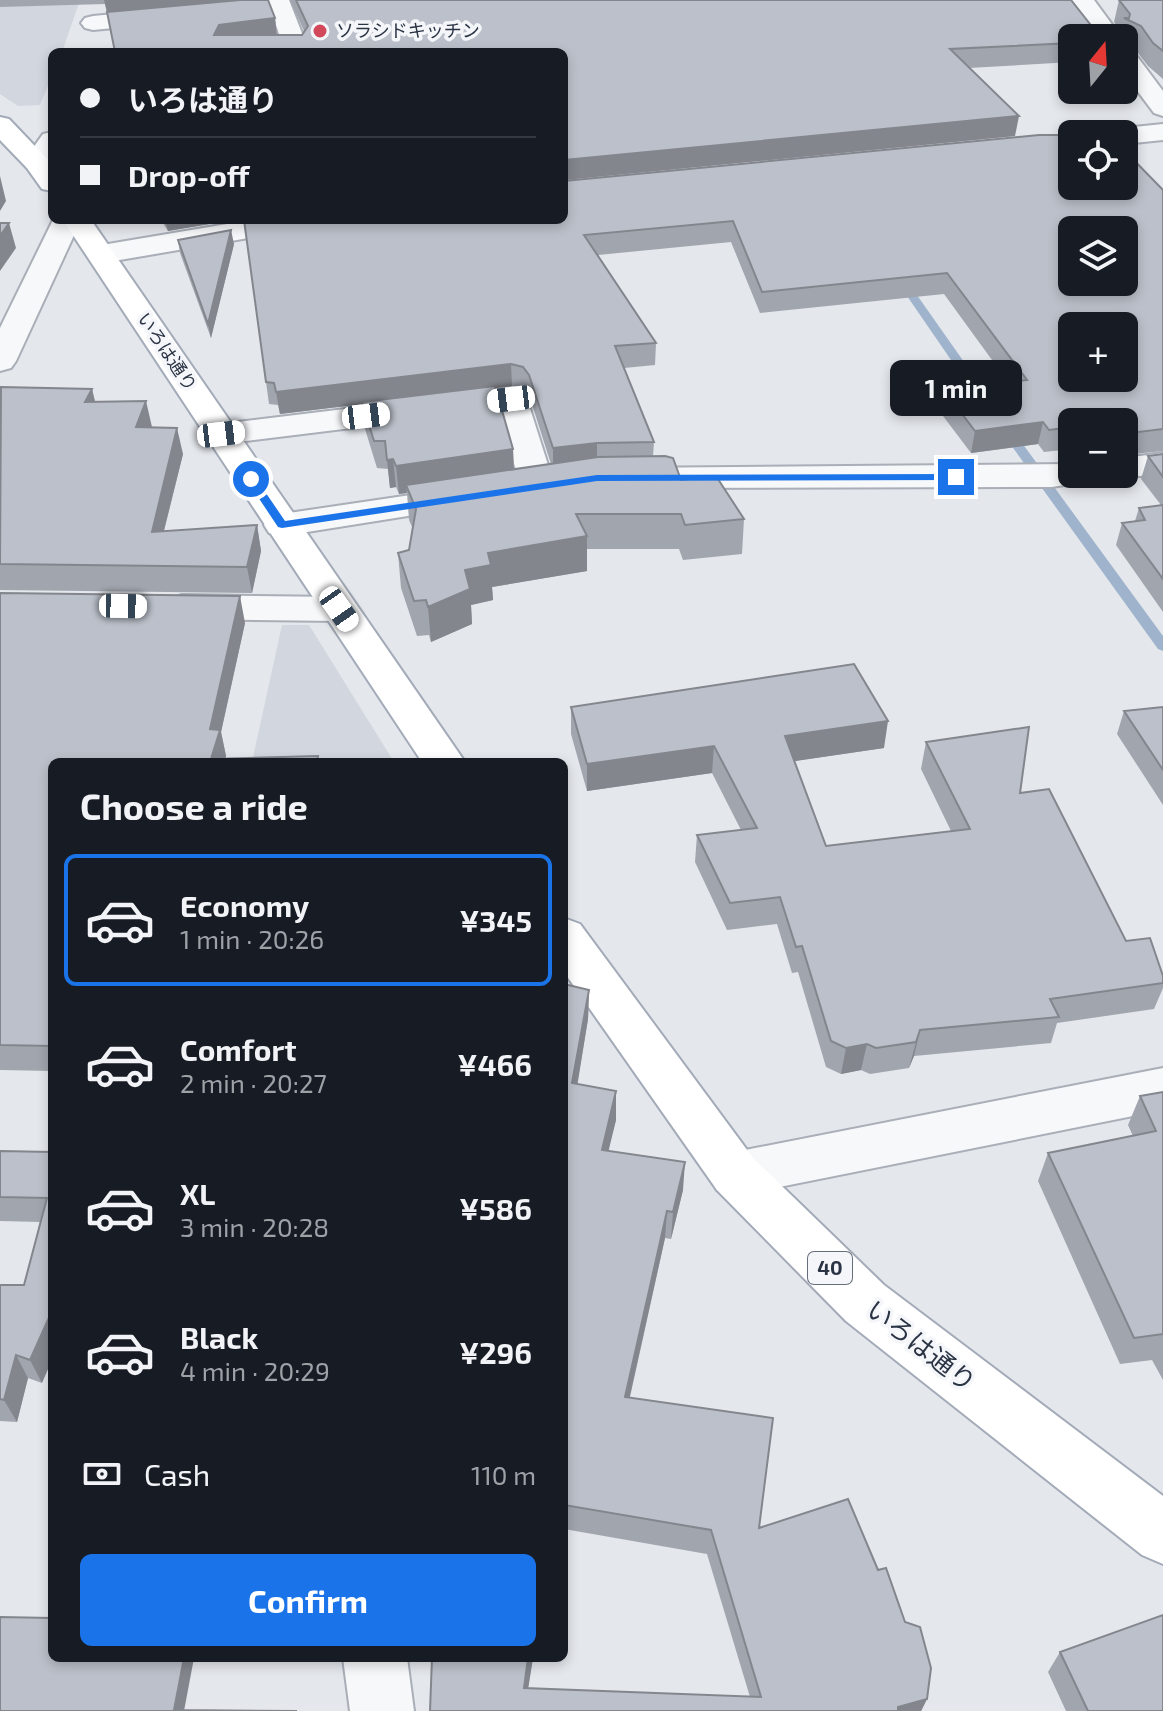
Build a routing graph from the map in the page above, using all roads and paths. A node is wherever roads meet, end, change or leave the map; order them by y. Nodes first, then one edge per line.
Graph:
1 (1082, 0) edge
2 (97, 11) edge
3 (1100, 24) edge
4 (85, 48) edge
5 (274, 48) edge
6 (1142, 68) edge
7 (1163, 108) edge
8 (0, 125) edge
9 (1163, 132) edge
10 (1138, 135) edge
11 (47, 162) edge
12 (65, 224) edge
13 (80, 224) edge
14 (278, 224) edge
15 (102, 254) junction
16 (0, 361) edge
17 (221, 434) junction
18 (1163, 463) edge
19 (1138, 466) edge
20 (1058, 476) edge
21 (538, 487) junction
22 (282, 525) junction
23 (154, 607) edge
24 (339, 609) junction
25 (441, 758) edge
26 (568, 942) edge
27 (1163, 1089) edge
28 (735, 1174) junction
29 (1163, 1534) edge
30 (376, 1662) edge
31 (382, 1711) edge

1 - 3 street
2 - 4 street
2 - 5 street
6 - 7 street
8 - 11 main road
9 - 10 street
12 - 16 street
13 - 15 main road, いろは通り
14 - 15 street
15 - 17 main road, いろは通り
17 - 21 street
17 - 22 main road, いろは通り
18 - 19 street
20 - 21 street
21 - 22 street
22 - 24 main road, いろは通り
23 - 24 street
24 - 25 main road, いろは通り
26 - 28 main road, いろは通り / 40
27 - 28 street
28 - 29 main road, いろは通り / 40
30 - 31 street

